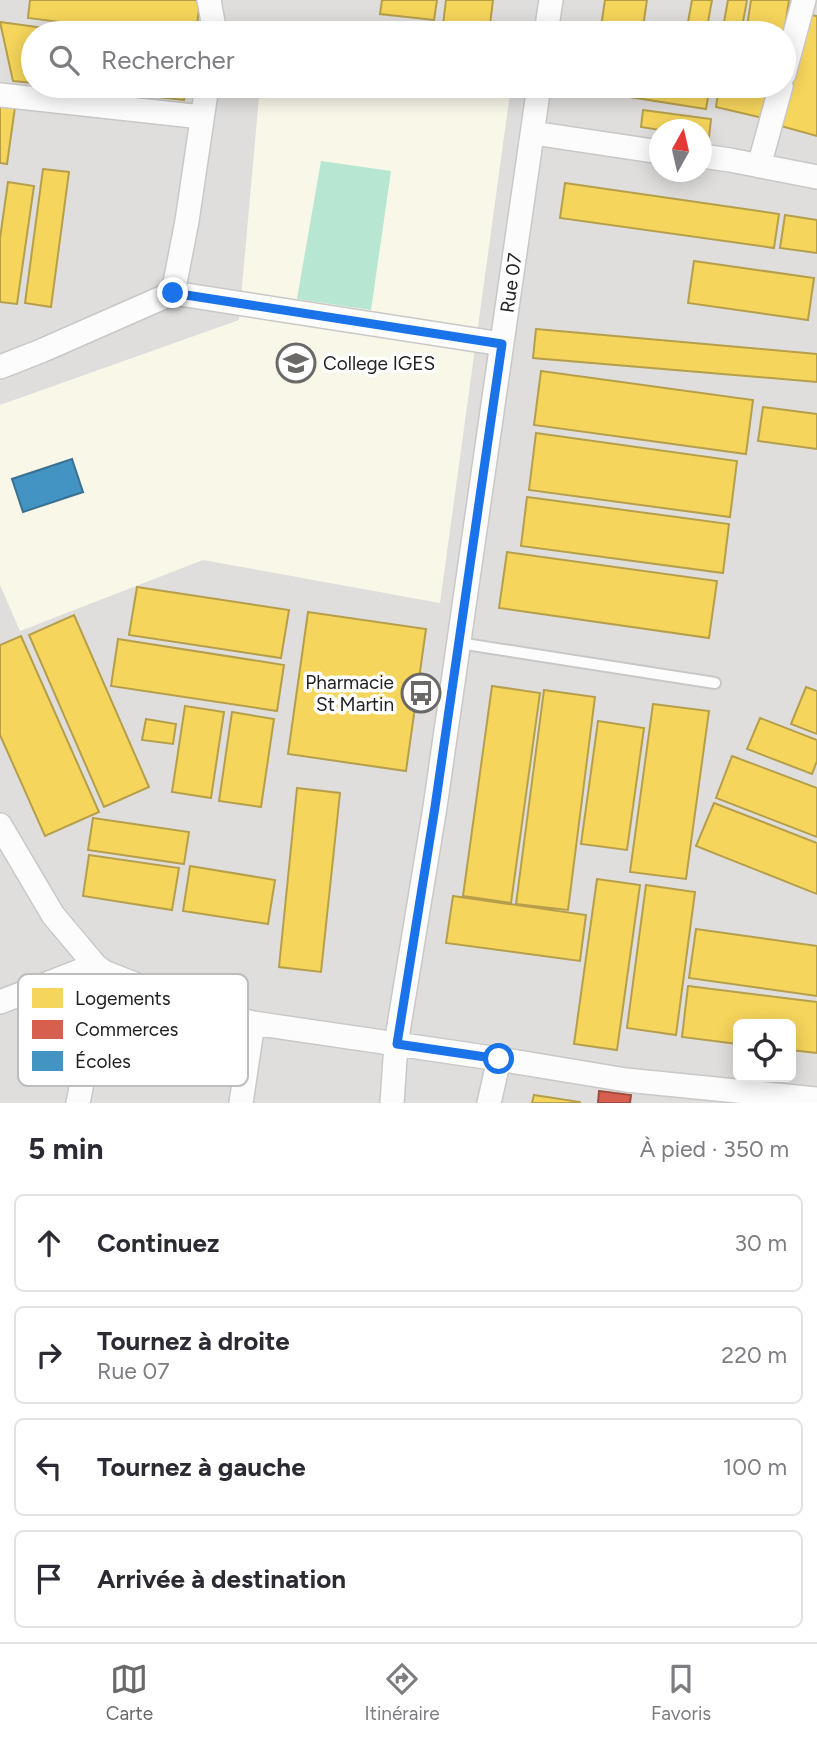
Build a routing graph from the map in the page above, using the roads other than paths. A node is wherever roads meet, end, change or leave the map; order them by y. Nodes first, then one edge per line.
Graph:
1 (209, 0) edge
2 (551, 0) edge
3 (804, 0) edge
4 (213, 21) edge
5 (548, 21) edge
6 (796, 30) edge
7 (0, 95) edge
8 (21, 97) edge
9 (28, 98) edge
10 (205, 98) edge
11 (537, 98) edge
12 (777, 98) edge
13 (202, 117) junction
14 (533, 133) junction
15 (649, 150) edge
16 (712, 158) edge
17 (759, 166) junction
18 (817, 177) edge
19 (173, 293) junction
20 (502, 344) junction
21 (0, 367) edge
22 (459, 643) junction
23 (715, 683) dead end
24 (1, 832) edge
25 (100, 968) junction
26 (82, 974) edge
27 (99, 974) edge
28 (114, 974) edge
29 (18, 996) edge
30 (0, 1002) edge
31 (248, 1022) edge
32 (253, 1023) junction
33 (397, 1044) junction
34 (248, 1056) edge
35 (499, 1059) junction
36 (817, 1099) edge
37 (392, 1103) edge
38 (489, 1103) edge

1 - 4 street
2 - 5 street
3 - 6 street
7 - 8 street
9 - 13 street
10 - 13 street
11 - 14 street, Rue 07
12 - 17 street
13 - 19 street
14 - 15 street
14 - 20 street, Rue 07
16 - 17 street
17 - 18 street
19 - 20 street
19 - 21 street
20 - 22 street, Rue 07
22 - 23 lane
22 - 33 street, Rue 07
24 - 25 street
25 - 26 street
25 - 27 street
25 - 28 street
29 - 30 street
31 - 32 street
32 - 33 street
32 - 34 street
33 - 35 street
33 - 37 street, Rue 07
35 - 36 street
35 - 38 street

